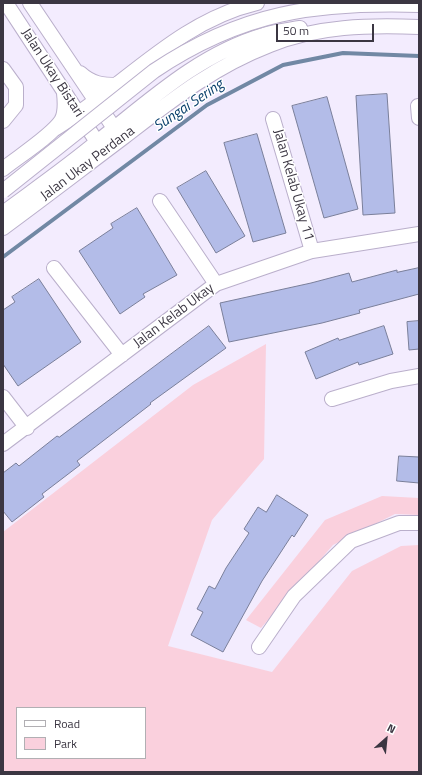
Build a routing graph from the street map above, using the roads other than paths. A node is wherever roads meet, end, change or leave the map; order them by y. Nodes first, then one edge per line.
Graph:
1 (6, 3) edge
2 (30, 3) edge
3 (257, 3) edge
4 (419, 5) edge
5 (350, 27) junction
6 (419, 27) edge
7 (68, 61) junction
8 (3, 69) edge
9 (118, 85) junction
10 (64, 93) junction
11 (95, 102) junction
12 (78, 114) junction
13 (273, 119) dead end
14 (3, 121) edge
15 (114, 128) junction
16 (53, 130) junction
17 (97, 142) junction
18 (3, 169) edge
19 (3, 191) edge
20 (160, 201) dead end
21 (3, 213) edge
22 (3, 228) edge
23 (419, 234) edge
24 (312, 251) junction
25 (54, 268) dead end
26 (216, 284) junction
27 (122, 355) junction
28 (419, 376) edge
29 (3, 397) edge
30 (332, 399) dead end
31 (27, 428) junction
32 (3, 444) edge
33 (419, 523) edge
34 (259, 647) dead end

1 - 10 street, Jalan Ukay Bistari
2 - 7 street, Jalan Ukay Bistari
3 - 9 street
4 - 19 street, bridge
5 - 6 street, Jalan Ukay Perdana
5 - 15 street
5 - 22 street, Jalan Ukay Perdana
7 - 9 street
7 - 11 street, Jalan Ukay Bistari
8 - 14 street
9 - 11 street
10 - 12 street, Jalan Ukay Bistari
10 - 16 street
11 - 12 street
11 - 15 street, Jalan Ukay Bistari
12 - 16 street
12 - 17 street, Jalan Ukay Bistari
13 - 24 street, Jalan Kelab Ukay 11
15 - 17 street
16 - 18 street
17 - 21 street
20 - 26 street
23 - 24 street, Jalan Kelab Ukay
24 - 26 street, Jalan Kelab Ukay
25 - 27 street
26 - 27 street, Jalan Kelab Ukay
27 - 31 street, Jalan Kelab Ukay
28 - 30 street
29 - 31 street
31 - 32 street, Jalan Kelab Ukay
33 - 34 street

